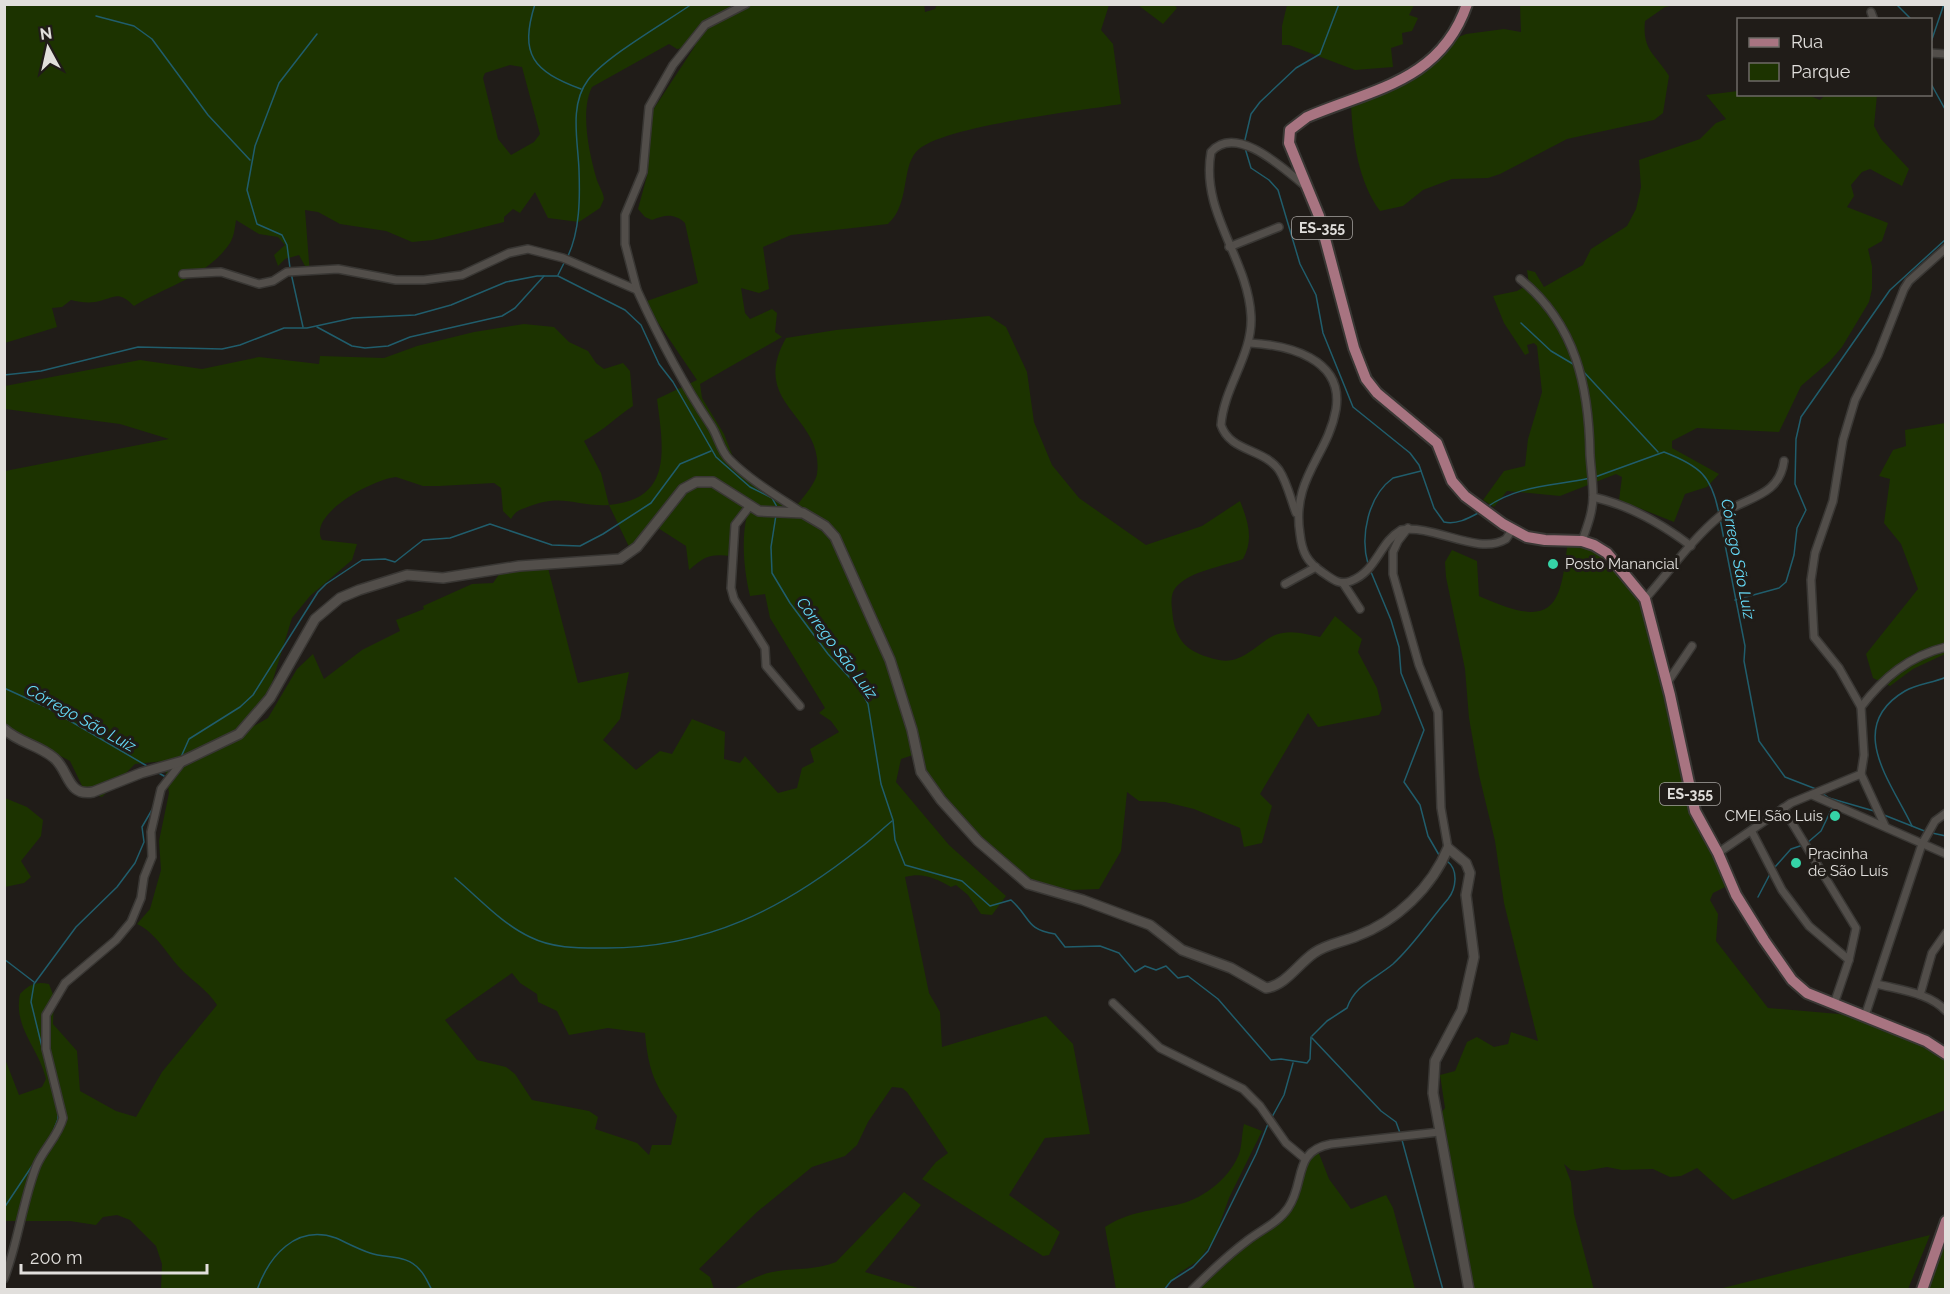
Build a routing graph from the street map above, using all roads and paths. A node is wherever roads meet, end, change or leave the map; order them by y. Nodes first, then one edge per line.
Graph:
1 (746, 4) edge
2 (1467, 4) edge
3 (1871, 12) dead end
4 (1873, 18) edge
5 (1304, 185) junction
6 (1279, 227) dead end
7 (1229, 247) junction
8 (1946, 248) edge
9 (183, 274) dead end
10 (1520, 279) dead end
11 (637, 290) junction
12 (1250, 343) junction
13 (1784, 461) dead end
14 (1593, 497) junction
15 (749, 507) junction
16 (803, 513) junction
17 (1296, 513) junction
18 (1408, 528) junction
19 (1512, 530) junction
20 (1582, 541) junction
21 (1691, 546) junction
22 (1316, 567) junction
23 (1342, 583) junction
24 (1285, 584) dead end
25 (1645, 599) junction
26 (1360, 609) dead end
27 (1692, 646) dead end
28 (1946, 647) edge
29 (1667, 684) junction
30 (800, 706) dead end
31 (1861, 707) junction
32 (4, 729) edge
33 (183, 761) junction
34 (1861, 774) junction
35 (1812, 795) junction
36 (1783, 808) junction
37 (1946, 813) edge
38 (1885, 826) junction
39 (1752, 832) junction
40 (1924, 842) junction
41 (1448, 848) junction
42 (1718, 853) junction
43 (1946, 854) edge
44 (1946, 933) edge
45 (1849, 960) junction
46 (1877, 984) junction
47 (1920, 995) junction
48 (1113, 1003) dead end
49 (1834, 1004) junction
50 (1946, 1011) edge
51 (1865, 1016) junction
52 (1943, 1048) edge
53 (1439, 1132) junction
54 (1304, 1158) junction
55 (1946, 1221) edge
56 (4, 1279) edge
57 (1192, 1290) edge
58 (1469, 1290) edge
59 (1922, 1290) edge

1 - 11 street
2 - 5 main road, ES-355
3 - 4 street
5 - 7 street
5 - 19 main road, ES-355
6 - 7 street
7 - 12 street
8 - 31 street
9 - 11 street
10 - 14 street
11 - 16 street
12 - 17 street
12 - 17 street
13 - 21 street
14 - 20 street
14 - 21 street
15 - 16 street
15 - 30 street
15 - 33 street
16 - 41 street
17 - 22 street
18 - 19 street
18 - 23 street
18 - 41 street
19 - 20 main road, ES-355
20 - 25 main road, ES-355
21 - 25 street
22 - 23 street
22 - 24 street
23 - 26 street
25 - 29 main road, ES-355
27 - 29 street
28 - 31 street
29 - 42 main road, ES-355
31 - 34 street
32 - 33 street
33 - 56 street
34 - 35 street
34 - 38 street
35 - 36 street
35 - 38 street
36 - 39 street
36 - 45 street
37 - 40 street
38 - 40 street
39 - 42 street
39 - 45 street
40 - 43 street
40 - 46 street
41 - 53 street
42 - 49 main road, ES-355
44 - 47 street
45 - 49 street
46 - 47 street
46 - 51 street
47 - 50 street
48 - 54 street
49 - 51 main road, ES-355
51 - 52 main road, ES-355
53 - 54 street
53 - 58 street
54 - 57 street
55 - 59 main road

